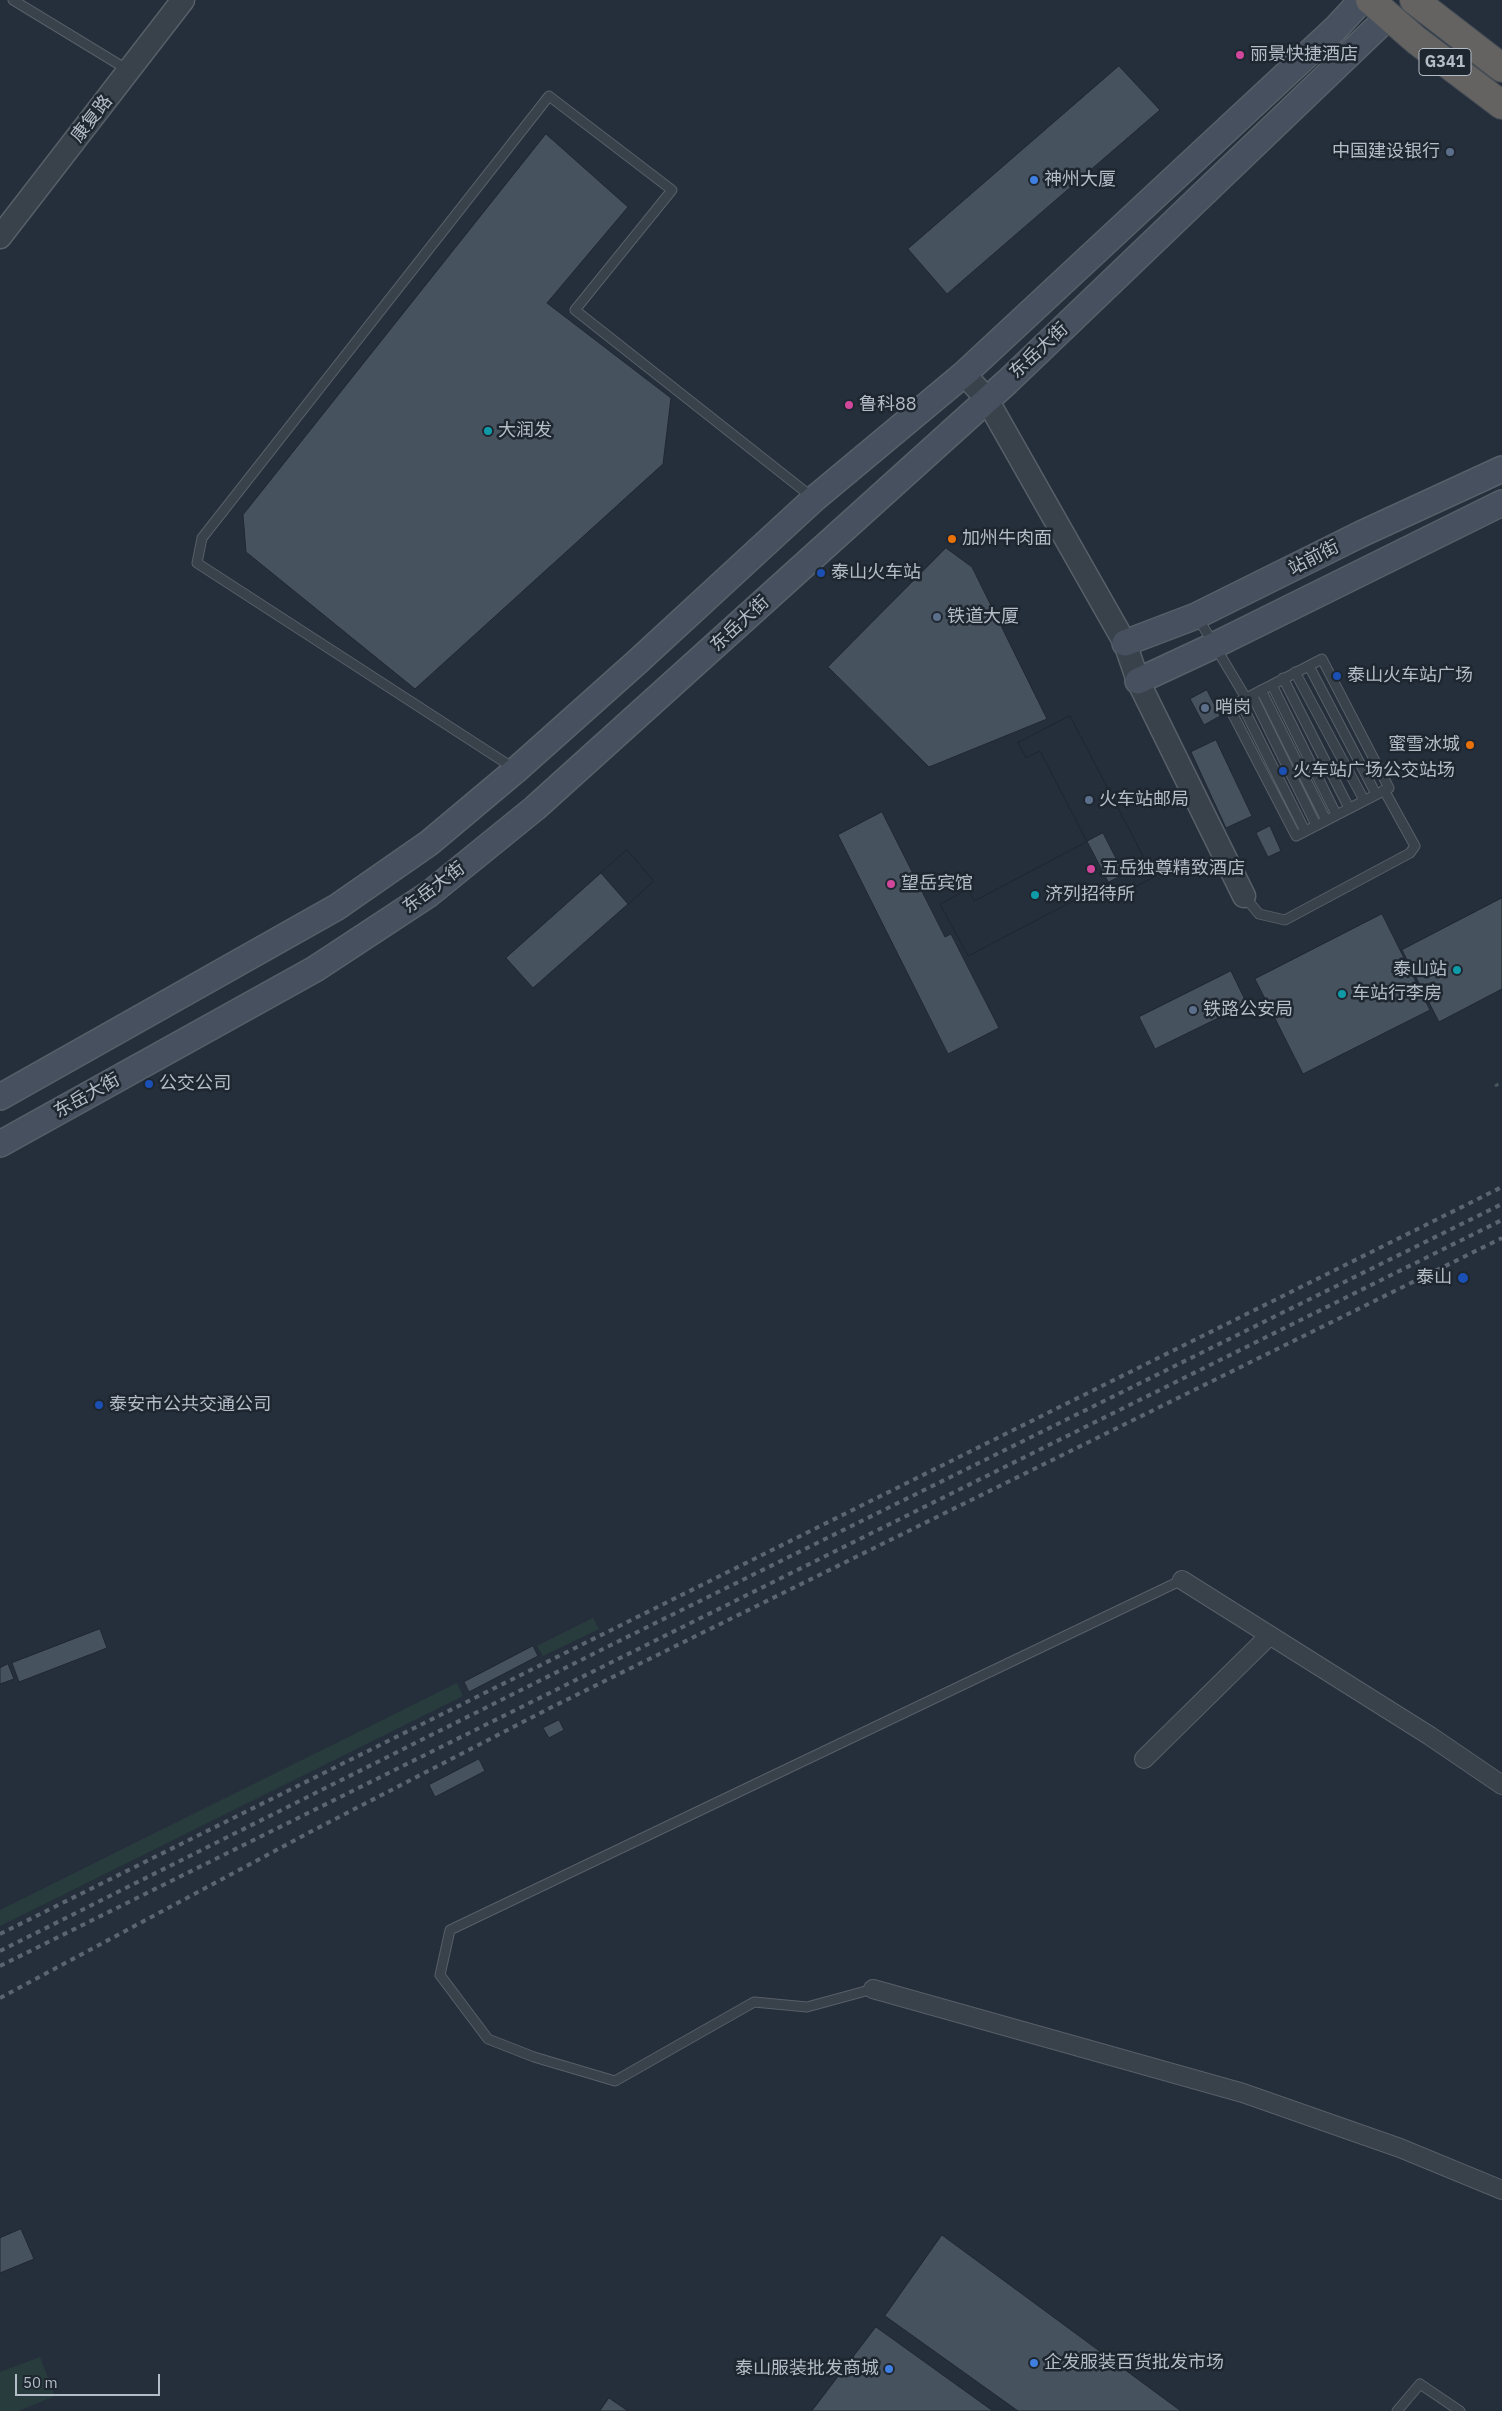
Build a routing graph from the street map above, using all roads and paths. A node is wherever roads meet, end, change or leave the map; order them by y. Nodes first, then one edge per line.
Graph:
1 (13, 0) edge
2 (184, 0) edge
3 (1362, 0) edge
4 (1414, 0) edge
5 (1386, 6) edge
6 (1502, 68) edge
7 (129, 71) junction
8 (1502, 105) edge
9 (0, 237) edge
10 (964, 374) junction
11 (986, 398) junction
12 (1502, 469) edge
13 (814, 499) junction
14 (1502, 503) edge
15 (1196, 616) junction
16 (1125, 643) junction
17 (1214, 646) junction
18 (1308, 666) junction
19 (1295, 672) junction
20 (1283, 678) junction
21 (1138, 681) junction
22 (1272, 685) junction
23 (1261, 690) junction
24 (1246, 698) junction
25 (516, 770) junction
26 (1380, 792) junction
27 (1364, 800) junction
28 (1348, 808) junction
29 (1336, 814) junction
30 (1326, 820) junction
31 (1316, 825) junction
32 (1244, 896) joint
33 (1502, 1082) edge
34 (1495, 1086) dead end
35 (0, 1097) edge
36 (0, 1144) edge
37 (1182, 1580) joint
38 (1270, 1635) junction
39 (1144, 1759) dead end
40 (1502, 1785) edge
41 (873, 1989) joint
42 (1502, 2190) edge
43 (1397, 2411) edge
44 (1460, 2411) edge

1 - 7 lane
2 - 7 street, 康复路
3 - 10 main road, 东岳大街
4 - 6 highway, G341
5 - 8 highway, G341
5 - 11 main road, 东岳大街
7 - 9 street, 康复路
10 - 11 street
10 - 13 main road, 东岳大街
11 - 16 street
11 - 36 main road, 东岳大街
12 - 15 main road, 站前街
13 - 25 main road, 东岳大街
13 - 25 lane
14 - 17 main road, 站前街
15 - 16 main road, 站前街
15 - 17 lane
16 - 21 street
17 - 21 main road, 站前街
17 - 24 lane
18 - 19 lane
18 - 26 lane
18 - 26 lane
19 - 20 lane
19 - 27 lane
20 - 22 lane
20 - 28 lane
21 - 32 street
22 - 23 lane
22 - 29 lane
23 - 24 lane
23 - 30 lane
24 - 31 lane
24 - 31 lane
25 - 35 main road, 东岳大街
26 - 27 lane
26 - 32 lane
27 - 28 lane
28 - 29 lane
29 - 30 lane
30 - 31 lane
33 - 34 path
37 - 38 street
37 - 41 lane
38 - 39 street
38 - 40 street
41 - 42 street
43 - 44 lane

